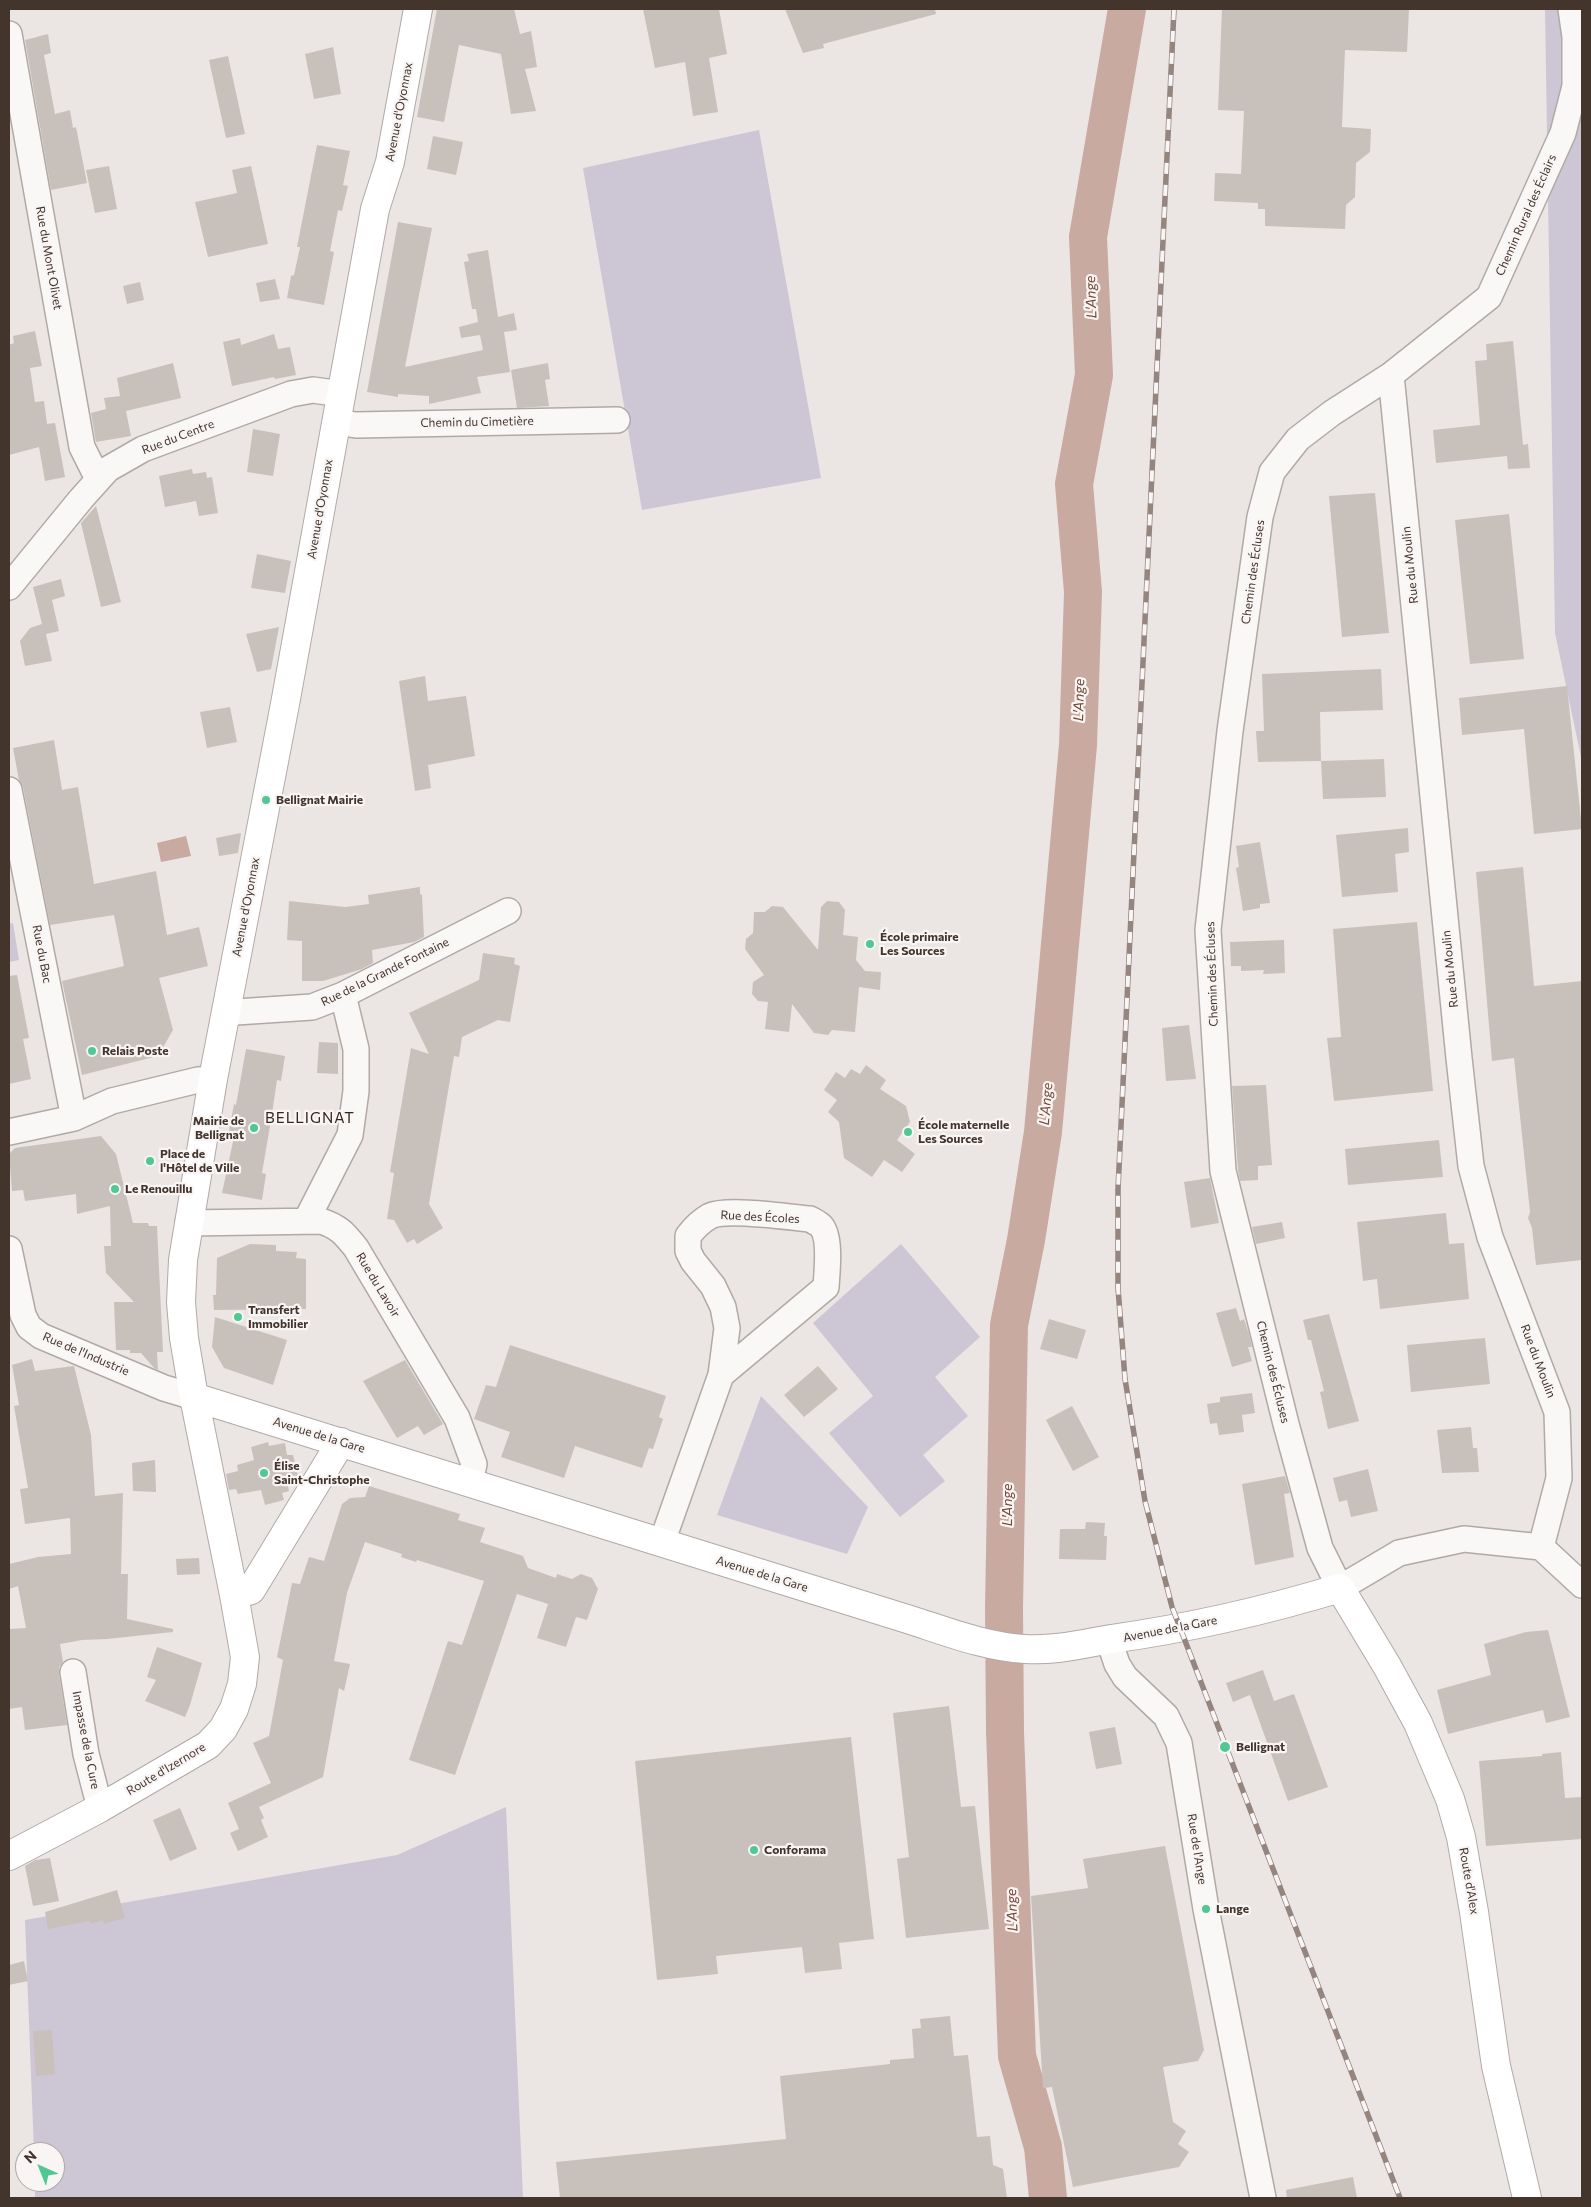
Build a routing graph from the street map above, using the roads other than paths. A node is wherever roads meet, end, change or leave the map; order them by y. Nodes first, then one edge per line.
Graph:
1 (418, 9) edge
2 (1571, 9) edge
3 (9, 34) edge
4 (1391, 374) junction
5 (342, 394) junction
6 (617, 420) dead end
7 (336, 422) junction
8 (98, 480) junction
9 (9, 588) edge
10 (9, 790) edge
11 (508, 911) dead end
12 (343, 995) junction
13 (226, 1010) junction
14 (213, 1079) junction
15 (74, 1118) junction
16 (9, 1132) edge
17 (306, 1220) junction
18 (188, 1223) junction
19 (9, 1248) edge
20 (721, 1375) junction
21 (194, 1396) junction
22 (341, 1442) junction
23 (470, 1482) junction
24 (662, 1542) junction
25 (1541, 1547) junction
26 (1582, 1585) edge
27 (1340, 1588) junction
28 (234, 1594) junction
29 (1109, 1640) junction
30 (73, 1672) dead end
31 (100, 1808) junction
32 (9, 1856) edge
33 (1263, 2198) edge
34 (1527, 2198) edge

1 - 5 street, Avenue d'Oyonnax
2 - 4 street, Chemin Rural des Éclairs
3 - 8 street, Rue du Mont Olivet
4 - 25 street, Rue du Moulin
4 - 27 street, Chemin des Écluses
5 - 7 street, Avenue d'Oyonnax
5 - 8 street, Rue du Centre
6 - 7 street, Chemin du Cimetière
7 - 13 street, Avenue d'Oyonnax
8 - 9 street, Rue du Centre
10 - 15 street, Rue du Bac
11 - 12 street, Rue de la Grande Fontaine
12 - 13 street, Rue de la Grande Fontaine
12 - 17 street
13 - 14 street
14 - 15 street
14 - 18 street
15 - 16 street
17 - 18 street, Rue du Lavoir
17 - 23 street, Rue du Lavoir
18 - 21 street
19 - 21 street, Rue de l'Industrie
20 - 20 street, Rue des Écoles
20 - 24 street, Rue des Écoles
21 - 22 street, Avenue de la Gare
21 - 28 street, Route d'Izernore
22 - 23 street, Avenue de la Gare
22 - 28 street
23 - 24 street, Avenue de la Gare
24 - 29 street, Avenue de la Gare
25 - 26 street
25 - 27 street
27 - 29 street, Avenue de la Gare
27 - 34 street, Route d'Alex
28 - 31 street, Route d'Izernore
29 - 33 street, Rue de l'Ange
30 - 31 street, Impasse de la Cure
31 - 32 street, Route d'Izernore

